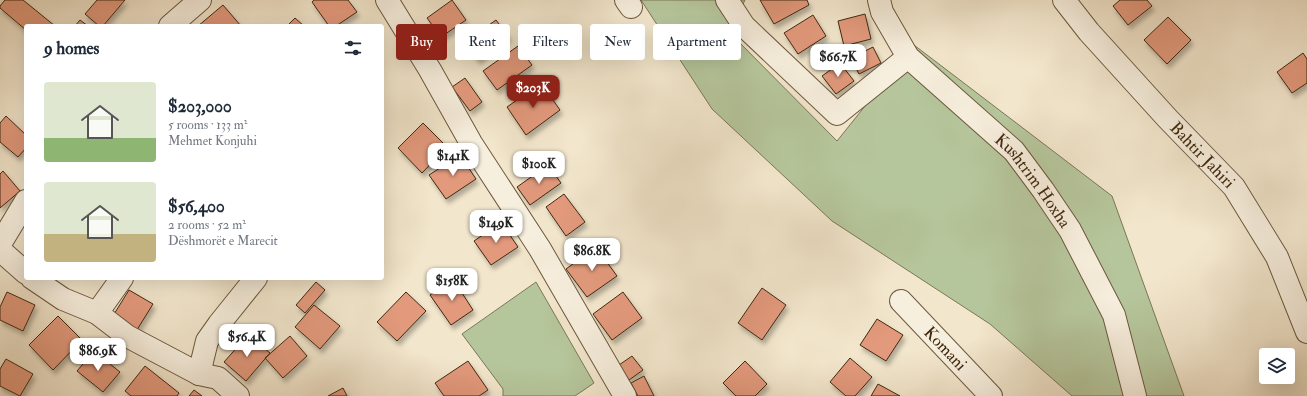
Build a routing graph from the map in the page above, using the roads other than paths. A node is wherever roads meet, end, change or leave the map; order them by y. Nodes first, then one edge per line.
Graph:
1 (200, 0) edge
2 (387, 0) edge
3 (727, 0) edge
4 (879, 0) edge
5 (1064, 0) edge
6 (172, 24) edge
7 (908, 57) junction
8 (24, 204) edge
9 (0, 244) edge
10 (0, 250) edge
11 (24, 271) edge
12 (35, 280) edge
13 (121, 280) edge
14 (254, 280) edge
15 (901, 301) dead end
16 (98, 313) junction
17 (1307, 332) edge
18 (199, 374) junction
19 (238, 396) edge
20 (626, 396) edge
21 (991, 396) edge
22 (1135, 396) edge

1 - 6 street
2 - 20 street
3 - 7 street
4 - 7 street, Kushtrim Hoxha
5 - 17 street, Bahtir Jahiri
7 - 22 street, Kushtrim Hoxha
8 - 9 street
10 - 11 street
12 - 16 street
13 - 16 street
14 - 18 street
15 - 21 street, Komani
16 - 18 street
18 - 19 street

